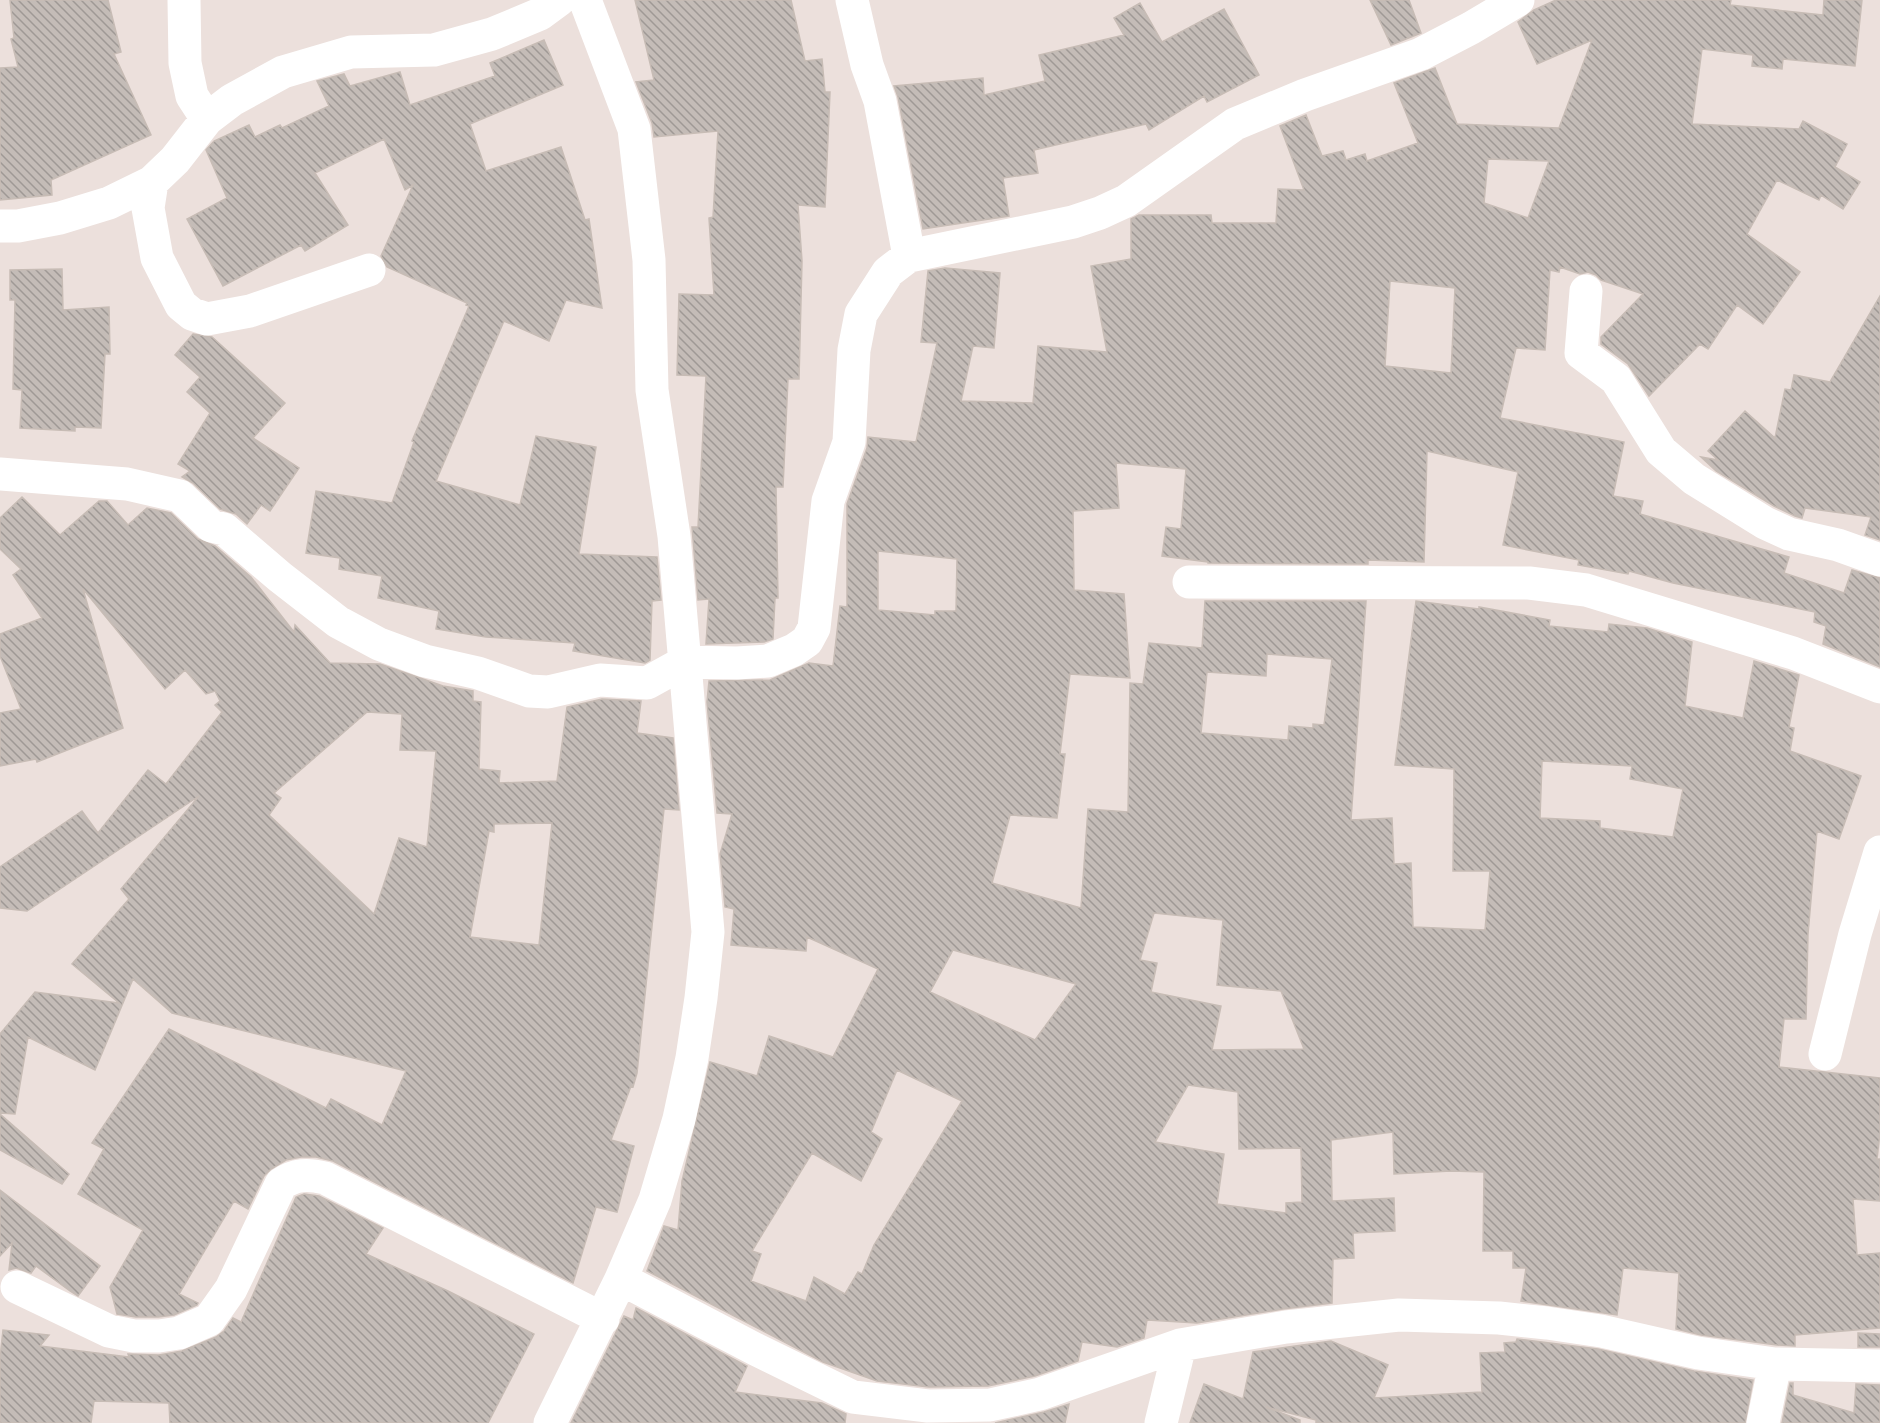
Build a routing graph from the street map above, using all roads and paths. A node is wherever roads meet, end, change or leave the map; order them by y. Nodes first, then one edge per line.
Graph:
1 (183, 0) edge
2 (560, 0) edge
3 (585, 0) edge
4 (852, 0) edge
5 (1518, 0) edge
6 (207, 119) junction
7 (152, 182) junction
8 (0, 226) edge
9 (909, 256) junction
10 (369, 270) dead end
11 (1586, 291) dead end
12 (0, 474) edge
13 (1880, 560) edge
14 (1190, 582) dead end
15 (685, 662) junction
16 (1880, 687) edge
17 (1880, 852) edge
18 (1825, 1054) dead end
19 (621, 1279) junction
20 (17, 1287) dead end
21 (603, 1318) junction
22 (1180, 1346) junction
23 (1775, 1364) junction
24 (1880, 1366) edge
25 (855, 1410) edge
26 (550, 1423) edge
27 (1161, 1423) edge
28 (1763, 1423) edge

1 - 6 street
2 - 6 street
3 - 15 street
4 - 9 street
5 - 9 street
6 - 7 street
7 - 8 street
7 - 10 street
9 - 15 street
11 - 13 street
12 - 15 street
14 - 16 street
15 - 19 street
17 - 18 street
19 - 21 street
19 - 25 street
20 - 21 street
21 - 26 street
22 - 23 street
22 - 25 street
22 - 27 street
23 - 24 street
23 - 28 street

